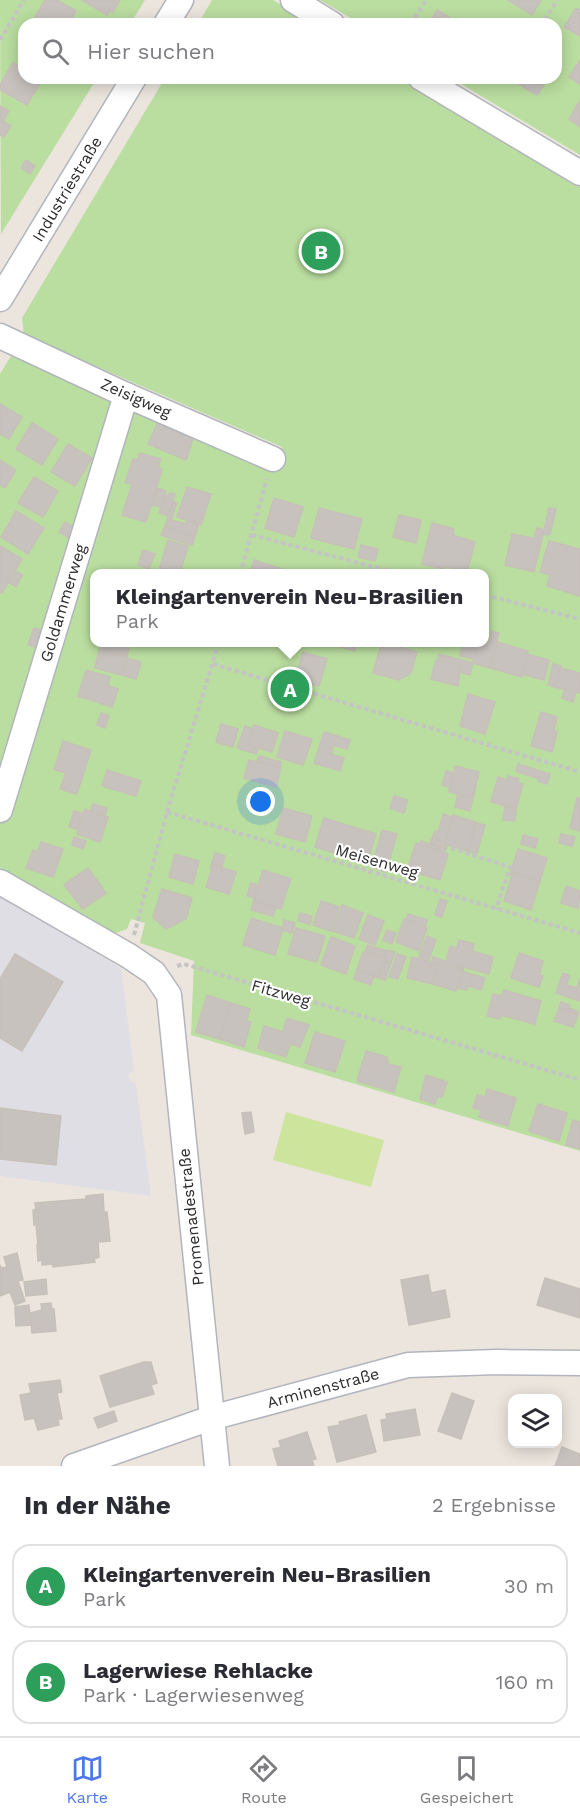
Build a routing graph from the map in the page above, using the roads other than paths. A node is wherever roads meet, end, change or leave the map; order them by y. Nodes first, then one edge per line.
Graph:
1 (181, 0) edge
2 (293, 0) edge
3 (170, 18) edge
4 (322, 18) edge
5 (130, 84) edge
6 (431, 84) edge
7 (580, 173) edge
8 (0, 299) edge
9 (0, 336) edge
10 (126, 395) junction
11 (273, 459) road end
12 (0, 810) edge
13 (0, 882) edge
14 (580, 1363) edge
15 (212, 1418) junction
16 (74, 1466) edge
17 (217, 1466) edge

1 - 3 street
2 - 4 street
5 - 8 street, Industriestraße
6 - 7 street
9 - 10 street, Zeisigweg
10 - 11 street, Zeisigweg
10 - 12 street, Goldammerweg
13 - 15 street, Promenadestraße
14 - 15 street, Arminenstraße
15 - 16 street, Arminenstraße
15 - 17 street, Promenadestraße

